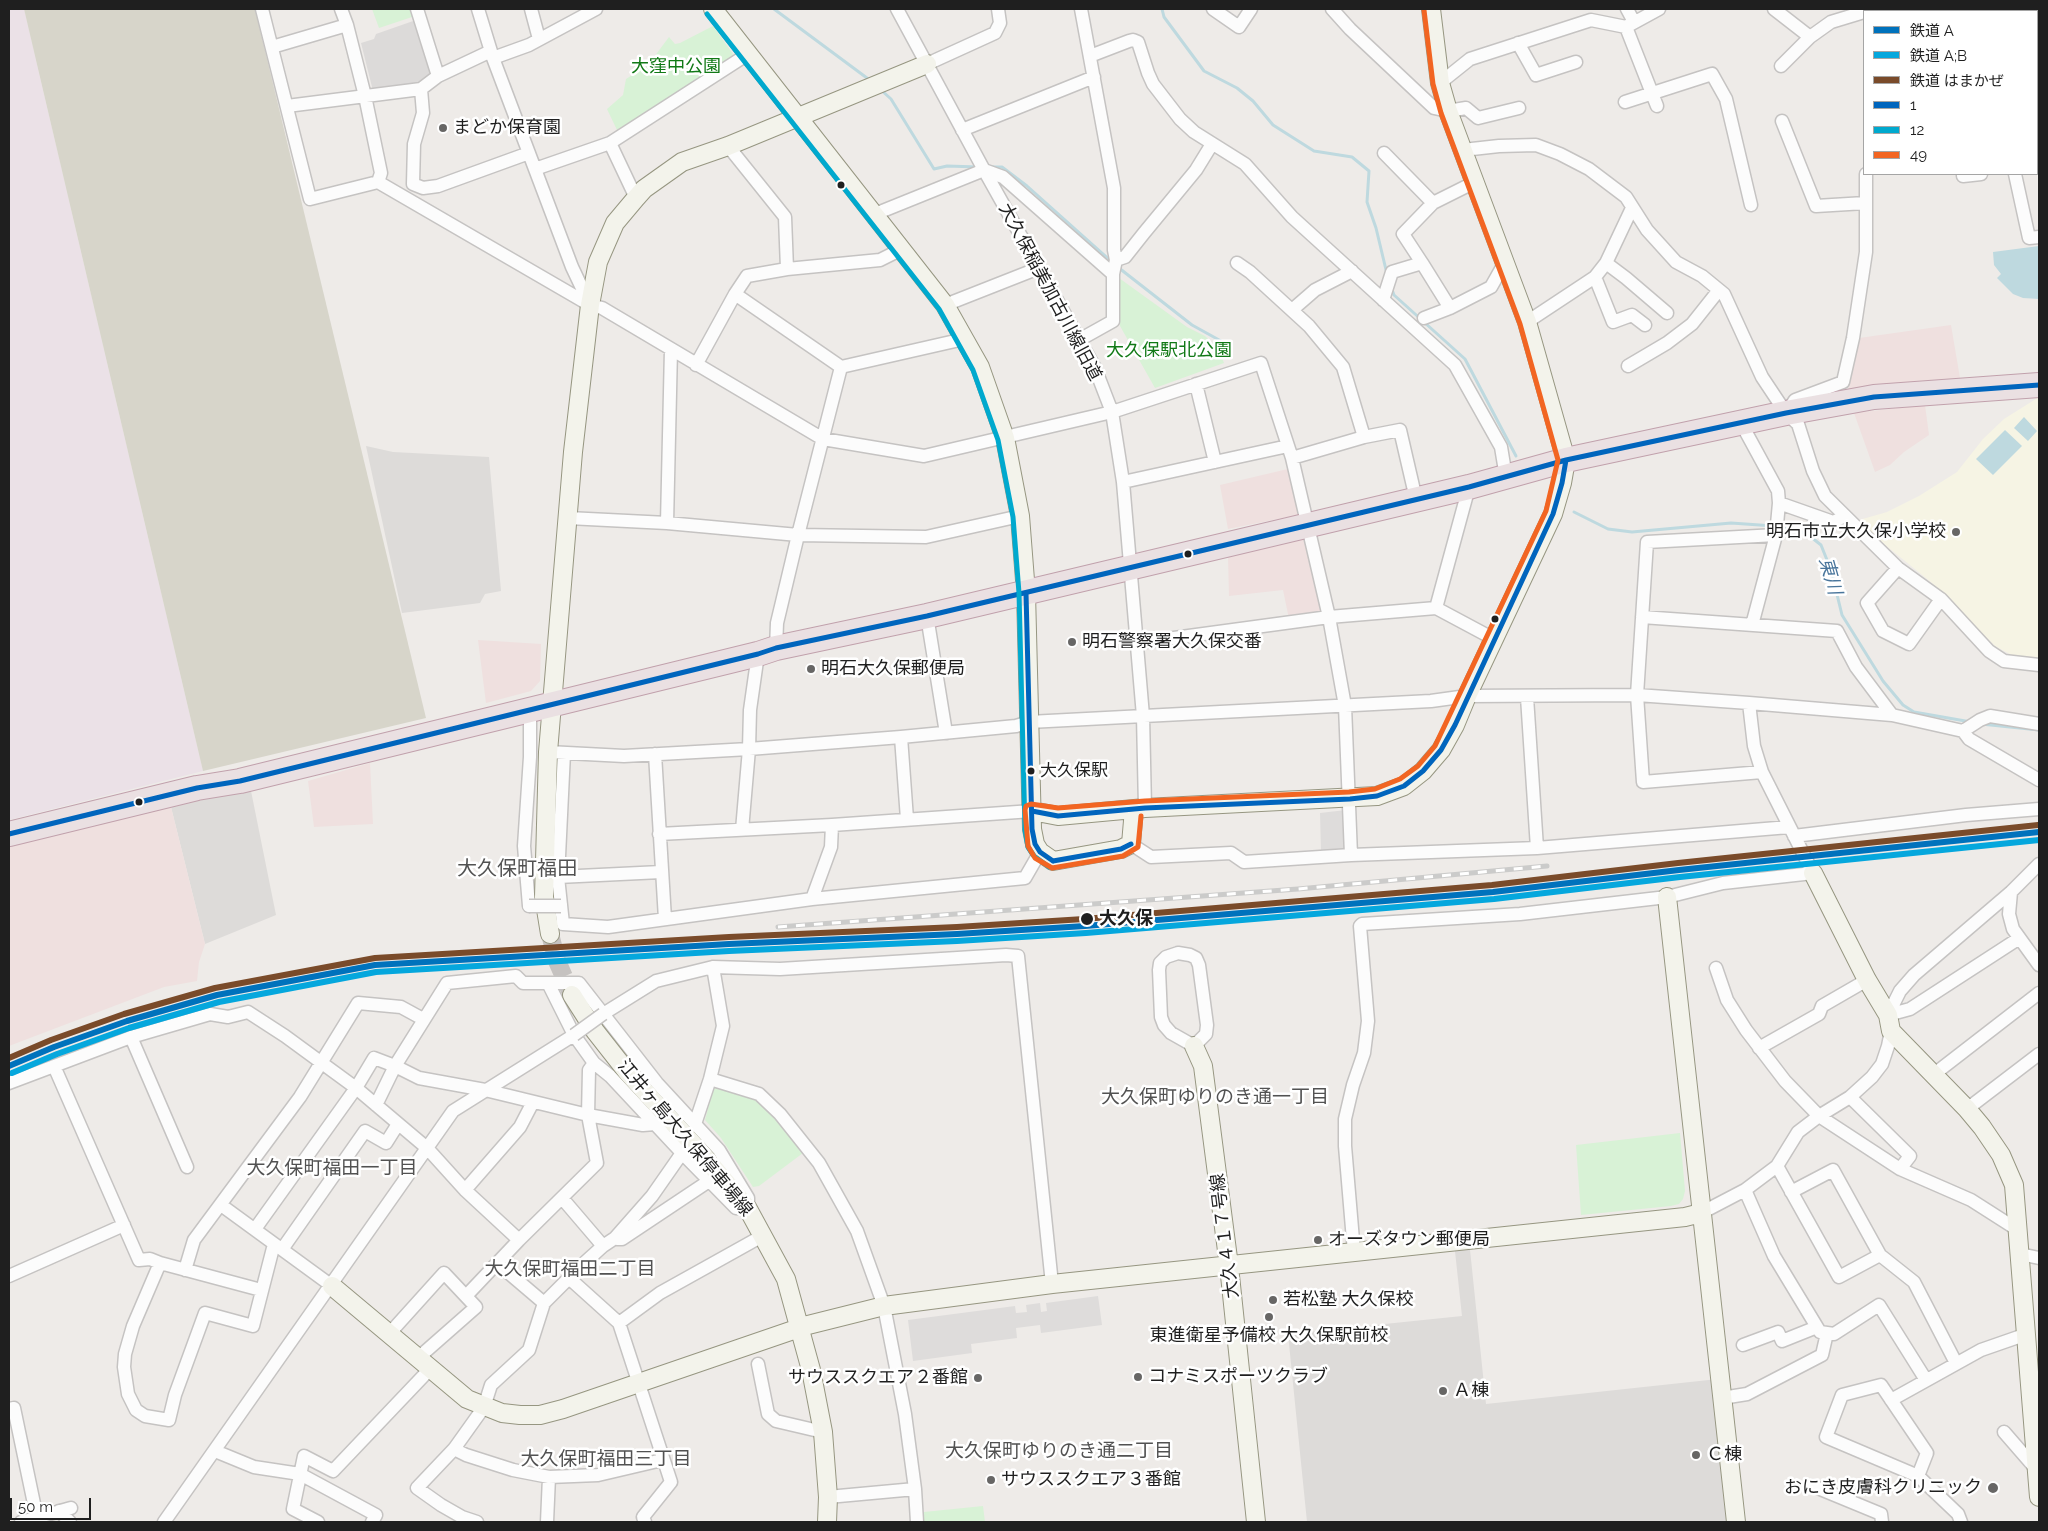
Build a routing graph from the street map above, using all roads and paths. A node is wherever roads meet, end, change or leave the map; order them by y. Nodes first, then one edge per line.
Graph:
1 (262, 9) edge
2 (341, 9) edge
3 (417, 9) edge
4 (478, 9) edge
5 (531, 9) edge
6 (596, 9) edge
7 (713, 9) edge
8 (897, 9) edge
9 (998, 9) edge
10 (1081, 9) edge
11 (1213, 9) edge
12 (1251, 9) edge
13 (1332, 9) edge
14 (1431, 9) edge
15 (1627, 9) edge
16 (1659, 9) edge
17 (1774, 9) edge
18 (1863, 12) edge
19 (347, 25) junction
20 (1630, 25) junction
21 (1810, 37) junction
22 (539, 39) junction
23 (1518, 43) junction
24 (272, 47) junction
25 (748, 54) junction
26 (492, 55) junction
27 (1090, 56) junction
28 (1576, 62) dead end
29 (928, 64) junction
30 (1781, 66) dead end
31 (438, 76) junction
32 (1094, 77) junction
33 (1440, 83) junction
34 (421, 89) junction
35 (1652, 93) junction
36 (365, 96) junction
37 (1625, 102) dead end
38 (287, 106) junction
39 (1658, 106) dead end
40 (1519, 108) dead end
41 (1448, 111) junction
42 (798, 116) junction
43 (1782, 121) dead end
44 (962, 130) junction
45 (610, 143) junction
46 (1212, 144) junction
47 (728, 146) junction
48 (1464, 150) junction
49 (529, 153) junction
50 (1384, 153) dead end
51 (535, 170) junction
52 (984, 170) junction
53 (1866, 175) edge
54 (2015, 175) edge
55 (378, 182) junction
56 (1475, 182) junction
57 (424, 188) junction
58 (636, 198) junction
59 (414, 203) junction
60 (1434, 203) junction
61 (1865, 203) junction
62 (1751, 204) dead end
63 (1632, 208) junction
64 (875, 214) junction
65 (2039, 238) edge
66 (902, 249) junction
67 (1116, 260) junction
68 (1422, 263) junction
69 (1606, 263) junction
70 (1238, 264) dead end
71 (1504, 264) junction
72 (1039, 268) junction
73 (788, 269) junction
74 (1352, 272) junction
75 (1113, 274) junction
76 (1595, 277) junction
77 (1719, 290) junction
78 (735, 294) junction
79 (1383, 300) junction
80 (590, 305) junction
81 (945, 305) junction
82 (1450, 308) junction
83 (1292, 310) junction
84 (1667, 312) dead end
85 (1424, 318) dead end
86 (1527, 322) junction
87 (1645, 325) dead end
88 (964, 339) junction
89 (1079, 340) junction
90 (671, 349) junction
91 (696, 365) junction
92 (1628, 366) dead end
93 (841, 367) junction
94 (1196, 384) junction
95 (2039, 385) edge
96 (1112, 412) junction
97 (1786, 413) junction
98 (1740, 423) junction
99 (1005, 438) junction
100 (1364, 438) junction
101 (823, 439) junction
102 (1290, 452) junction
103 (1566, 460) junction
104 (1215, 462) junction
105 (1506, 477) junction
106 (1123, 482) junction
107 (1469, 487) junction
108 (1416, 500) junction
109 (1779, 503) junction
110 (1020, 516) junction
111 (1845, 516) junction
112 (568, 518) junction
113 (667, 523) junction
114 (1307, 525) junction
115 (1776, 528) junction
116 (798, 535) junction
117 (1129, 568) junction
118 (1898, 568) junction
119 (1026, 593) junction
120 (1941, 599) junction
121 (1436, 608) junction
122 (927, 616) junction
123 (1329, 617) junction
124 (1642, 618) junction
125 (1752, 625) junction
126 (1494, 639) junction
127 (1137, 643) junction
128 (767, 651) junction
129 (2039, 665) edge
130 (1466, 696) junction
131 (1637, 696) junction
132 (1527, 697) junction
133 (1749, 703) junction
134 (1345, 706) junction
135 (541, 707) junction
136 (1892, 715) junction
137 (1144, 716) junction
138 (1029, 722) junction
139 (2039, 724) edge
140 (1971, 726) junction
141 (946, 733) junction
142 (900, 737) junction
143 (749, 749) junction
144 (556, 752) junction
145 (656, 754) junction
146 (1762, 772) junction
147 (2039, 780) edge
148 (1350, 799) junction
149 (1139, 808) junction
150 (2039, 809) edge
151 (1032, 811) junction
152 (907, 819) junction
153 (832, 826) junction
154 (742, 830) junction
155 (1792, 832) junction
156 (9, 834) edge
157 (658, 834) junction
158 (1131, 844) junction
159 (1537, 848) junction
160 (1351, 855) junction
161 (1046, 857) junction
162 (2039, 864) edge
163 (661, 872) junction
164 (1813, 873) junction
165 (558, 877) junction
166 (2011, 892) junction
167 (1667, 897) junction
168 (812, 899) junction
169 (561, 906) junction
170 (665, 919) junction
171 (557, 929) junction
172 (2018, 939) junction
173 (2039, 965) edge
174 (713, 967) junction
175 (1716, 968) dead end
176 (1867, 980) junction
177 (548, 983) junction
178 (2039, 993) edge
179 (572, 995) tunnel mouth
180 (603, 1014) junction
181 (423, 1019) junction
182 (1889, 1023) junction
183 (574, 1035) junction
184 (131, 1037) junction
185 (1194, 1046) junction
186 (1759, 1048) junction
187 (2039, 1054) edge
188 (322, 1062) junction
189 (594, 1063) junction
190 (54, 1066) junction
191 (395, 1066) junction
192 (1933, 1076) junction
193 (710, 1079) junction
194 (9, 1083) edge
195 (356, 1088) junction
196 (485, 1090) junction
197 (1850, 1097) junction
198 (533, 1102) junction
199 (376, 1105) junction
200 (1966, 1109) junction
201 (588, 1115) junction
202 (1819, 1116) junction
203 (398, 1124) junction
204 (655, 1124) junction
205 (695, 1124) junction
206 (427, 1148) junction
207 (682, 1153) junction
208 (1776, 1166) junction
209 (187, 1167) dead end
210 (1900, 1169) junction
211 (709, 1181) junction
212 (465, 1190) junction
213 (1744, 1190) junction
214 (1791, 1192) junction
215 (562, 1198) junction
216 (221, 1205) junction
217 (748, 1209) junction
218 (1701, 1213) junction
219 (124, 1225) junction
220 (255, 1229) junction
221 (2018, 1230) junction
222 (764, 1235) junction
223 (615, 1238) junction
224 (519, 1240) junction
225 (279, 1246) junction
226 (603, 1246) junction
227 (1354, 1252) junction
228 (2020, 1254) junction
229 (1880, 1255) junction
230 (2039, 1258) edge
231 (160, 1263) junction
232 (496, 1263) junction
233 (1229, 1266) junction
234 (185, 1270) junction
235 (9, 1276) edge
236 (570, 1278) junction
237 (1052, 1284) junction
238 (332, 1286) junction
239 (261, 1290) junction
240 (466, 1296) junction
241 (544, 1303) junction
242 (884, 1306) junction
243 (619, 1323) junction
244 (801, 1328) junction
245 (1822, 1330) junction
246 (389, 1334) junction
247 (2027, 1334) junction
248 (1743, 1345) dead end
249 (424, 1363) junction
250 (758, 1364) dead end
251 (1956, 1364) junction
252 (1926, 1380) junction
253 (639, 1383) junction
254 (1722, 1398) junction
255 (1891, 1400) junction
256 (484, 1407) junction
257 (9, 1409) edge
258 (823, 1432) junction
259 (2004, 1432) dead end
260 (454, 1449) junction
261 (215, 1451) junction
262 (662, 1460) junction
263 (2037, 1463) edge
264 (300, 1474) junction
265 (1918, 1476) junction
266 (549, 1478) junction
267 (1814, 1486) dead end
268 (915, 1489) junction
269 (828, 1497) junction
270 (2039, 1497) edge
271 (37, 1518) junction
272 (21, 1522) edge
273 (70, 1522) edge
274 (164, 1522) edge
275 (318, 1522) edge
276 (372, 1522) edge
277 (477, 1522) edge
278 (547, 1522) edge
279 (645, 1522) edge
280 (827, 1522) edge
281 (917, 1522) edge
282 (1256, 1522) edge
283 (1736, 1522) edge
284 (1882, 1522) edge
285 (1961, 1522) edge

1 - 24 street
2 - 19 street
3 - 31 street
4 - 26 street
5 - 22 street
6 - 22 street
7 - 25 street
8 - 29 street, 大久保稲美加古川線旧道
9 - 29 street
10 - 27 street
11 - 12 street
13 - 41 street
14 - 33 street
15 - 20 street
16 - 20 street
17 - 21 street
18 - 21 street
19 - 24 street
19 - 36 street
20 - 23 street
20 - 35 street
21 - 30 street
22 - 26 street
23 - 28 street
23 - 33 street
24 - 38 street
25 - 42 street
25 - 45 street
26 - 31 street
26 - 49 street
27 - 32 street
27 - 46 street
29 - 42 street
29 - 44 street, 大久保稲美加古川線旧道
31 - 34 street
32 - 44 street
32 - 67 street
33 - 41 street
34 - 36 street
34 - 57 street
35 - 37 street
35 - 39 street
35 - 62 street
36 - 38 street
36 - 55 street
38 - 55 street
40 - 41 street
41 - 48 street
42 - 47 street
42 - 64 street
43 - 61 street
44 - 52 street, 大久保稲美加古川線旧道
45 - 51 street
45 - 58 street
46 - 67 street
46 - 74 street
47 - 58 street
47 - 73 street
48 - 56 street
48 - 63 street
49 - 51 street
49 - 57 street
50 - 60 street
51 - 80 street
52 - 64 street
52 - 72 street, 大久保稲美加古川線旧道
52 - 75 street
53 - 61 street
54 - 65 street
55 - 59 street
56 - 60 street
56 - 71 street
57 - 59 street
58 - 80 street
59 - 80 street
60 - 68 street
61 - 97 street
63 - 69 street
63 - 77 street
64 - 66 street
66 - 73 street
66 - 81 street
67 - 75 street
68 - 79 street
68 - 82 street
69 - 76 street
69 - 84 street
70 - 83 street
71 - 82 street
71 - 86 street
72 - 81 street
72 - 89 street, 大久保稲美加古川線旧道
73 - 78 street
74 - 79 street
74 - 83 street
75 - 89 street
76 - 86 street
76 - 87 street
77 - 92 street
77 - 97 street
78 - 91 street
78 - 93 street
79 - 105 street
80 - 90 street
80 - 112 street
81 - 88 street
82 - 85 street
83 - 100 street
86 - 103 street
88 - 93 street
88 - 99 street
89 - 96 street, 大久保稲美加古川線旧道
90 - 91 street
90 - 113 street
91 - 101 street
93 - 101 street
94 - 96 street
94 - 102 street
94 - 104 street
95 - 97 highway
96 - 99 street
96 - 106 street, 大久保稲美加古川線旧道
97 - 98 highway
97 - 111 street
98 - 103 highway
98 - 109 street
99 - 101 street
99 - 110 street
100 - 102 street
100 - 108 street
101 - 116 street
102 - 104 street
102 - 114 street
103 - 105 highway
103 - 126 street
104 - 106 street
105 - 107 highway
106 - 117 street, 大久保稲美加古川線旧道
107 - 108 highway
107 - 121 street
108 - 114 highway
109 - 111 street
109 - 115 street
110 - 116 street
110 - 119 street
111 - 118 street
112 - 113 street
112 - 135 street
113 - 116 street
114 - 117 highway
114 - 123 street
115 - 124 street
115 - 125 street
116 - 128 street
117 - 119 highway
117 - 127 street, 大久保稲美加古川線旧道
118 - 120 street
118 - 120 street
119 - 122 highway
119 - 138 street
120 - 129 street
121 - 123 street
121 - 126 street
122 - 128 highway
122 - 141 street
123 - 127 street
123 - 134 street
124 - 125 street
124 - 131 street
125 - 136 street
126 - 130 street
127 - 137 street, 大久保稲美加古川線旧道
128 - 135 highway
128 - 143 street
130 - 132 street
130 - 134 street
130 - 148 street
131 - 132 street
131 - 133 street
131 - 146 street
132 - 159 street
133 - 136 street
133 - 146 street
134 - 137 street
134 - 148 street
135 - 144 street
135 - 156 highway
135 - 169 street, bridge
136 - 140 street
137 - 138 street
137 - 149 street, 大久保稲美加古川線旧道
138 - 141 street
138 - 151 street
139 - 140 street
140 - 147 street
141 - 142 street
142 - 143 street
142 - 152 street
143 - 145 street
143 - 154 street
144 - 145 street
144 - 165 street
144 - 171 street
145 - 157 street
146 - 155 street
148 - 149 street
148 - 160 street
149 - 151 street
149 - 158 street
150 - 155 street
151 - 152 street
151 - 161 street
152 - 153 street
153 - 154 street
153 - 168 street
154 - 157 street
155 - 159 street
155 - 164 street
157 - 163 street
158 - 160 street
158 - 161 street
159 - 160 street
161 - 168 street
162 - 166 street
163 - 165 street
163 - 170 street
164 - 167 street
164 - 176 street
165 - 169 street
166 - 172 street
166 - 182 street
167 - 218 street
167 - 227 street
168 - 170 street
169 - 171 street
170 - 171 street
172 - 173 street
172 - 182 street
174 - 180 street
174 - 193 street
174 - 237 street
175 - 186 street
176 - 182 street
176 - 186 street
177 - 180 street
177 - 181 street
177 - 183 street
178 - 192 street
179 - 217 street, 江井ヶ島大久保停車場線
180 - 183 street, bridge
180 - 205 street
181 - 188 street
181 - 191 street
182 - 192 street
182 - 197 street
183 - 189 street
183 - 196 street
184 - 188 street
184 - 190 street
184 - 209 street
185 - 185 street
185 - 233 street, 大久４１７号線
186 - 202 street
187 - 200 street
188 - 195 street
188 - 216 street
189 - 201 street
189 - 204 street
190 - 194 street
190 - 219 street
191 - 195 street
191 - 196 street
191 - 199 street
192 - 200 street
193 - 205 street
193 - 242 street
195 - 199 street
195 - 220 street
196 - 198 street
196 - 206 street
197 - 202 street
197 - 210 street
198 - 201 street
198 - 212 street
199 - 203 street
200 - 221 street
201 - 204 street
201 - 215 street
202 - 208 street
202 - 210 street
203 - 206 street
203 - 225 street
204 - 207 street
205 - 217 street
206 - 212 street
206 - 238 street
207 - 211 street
207 - 223 street
208 - 213 street
208 - 214 street
210 - 221 street
211 - 217 street
211 - 223 street
212 - 224 street
213 - 218 street
213 - 245 street
214 - 229 street
214 - 229 street
215 - 224 street
215 - 226 street
216 - 220 street
216 - 234 street
217 - 222 street, 江井ヶ島大久保停車場線
218 - 227 street
218 - 254 street
219 - 231 street
219 - 235 street
220 - 225 street
221 - 228 street
222 - 243 street
222 - 244 street, 江井ヶ島大久保停車場線
223 - 226 street
224 - 232 street
225 - 238 street
225 - 239 street
226 - 236 street
227 - 233 street
228 - 230 street
228 - 247 street
229 - 251 street
231 - 234 street
231 - 239 street
232 - 240 street
232 - 241 street
233 - 237 street
233 - 282 street, 大久４１７号線
234 - 239 street
236 - 241 street
236 - 243 street
237 - 242 street
238 - 246 street
238 - 261 street
240 - 246 street
240 - 249 street
241 - 256 street
242 - 244 street
242 - 268 street
243 - 253 street
244 - 253 street
244 - 258 street, 江井ヶ島大久保停車場線
245 - 248 street
245 - 252 street
245 - 254 street
246 - 249 street
247 - 251 street
247 - 263 street
249 - 256 street
249 - 264 street
250 - 258 street
251 - 252 street
252 - 255 street
253 - 256 street
253 - 262 street
254 - 283 street
255 - 265 street
255 - 265 street
256 - 260 street
257 - 271 street
258 - 269 street, 江井ヶ島大久保停車場線
259 - 263 street
260 - 266 street
260 - 277 street
261 - 264 street
261 - 274 street
262 - 266 street
262 - 279 street
263 - 270 street
264 - 275 street
264 - 276 street
265 - 285 street
266 - 278 street
267 - 284 street
268 - 269 street
268 - 281 street
269 - 280 street, 江井ヶ島大久保停車場線
271 - 272 street
271 - 273 street

